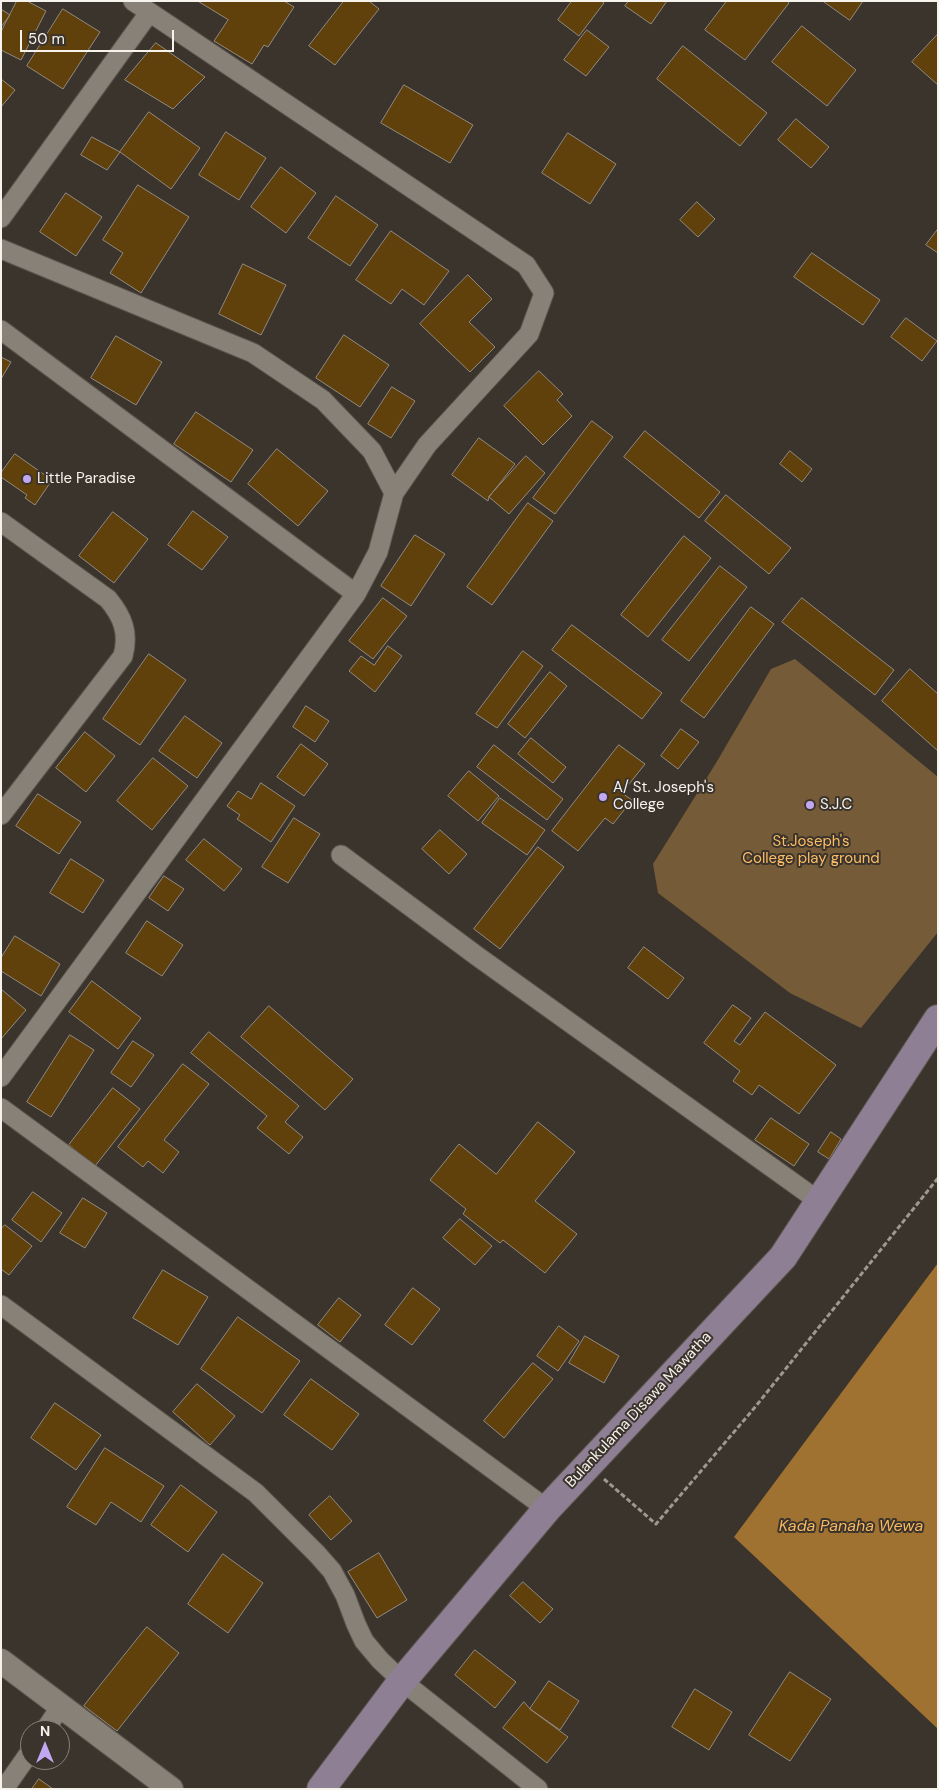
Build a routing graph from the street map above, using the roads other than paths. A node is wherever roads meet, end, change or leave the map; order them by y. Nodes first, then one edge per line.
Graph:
1 (134, 1) edge
2 (148, 13) junction
3 (1, 218) edge
4 (1, 249) edge
5 (1, 330) edge
6 (394, 493) junction
7 (1, 522) edge
8 (356, 594) junction
9 (1, 815) edge
10 (341, 855) dead end
11 (938, 1019) edge
12 (1, 1077) edge
13 (1, 1108) edge
14 (820, 1202) junction
15 (1, 1305) edge
16 (546, 1509) junction
17 (1, 1661) edge
18 (402, 1681) junction
19 (61, 1706) junction
20 (52, 1720) edge
21 (20, 1766) edge
22 (4, 1789) edge
23 (171, 1789) edge
24 (322, 1789) edge
25 (538, 1789) edge

1 - 2 street
2 - 3 street
2 - 6 street
4 - 6 street
5 - 8 street
6 - 8 street
7 - 9 street
8 - 12 street
10 - 14 street
11 - 14 main road, Bulankulama Disawa Mawatha
13 - 16 street
14 - 16 main road, Bulankulama Disawa Mawatha
15 - 18 street
16 - 18 main road, Bulankulama Disawa Mawatha
17 - 19 street
18 - 24 main road, Bulankulama Disawa Mawatha
18 - 25 street
19 - 20 street
19 - 23 street
21 - 22 street

